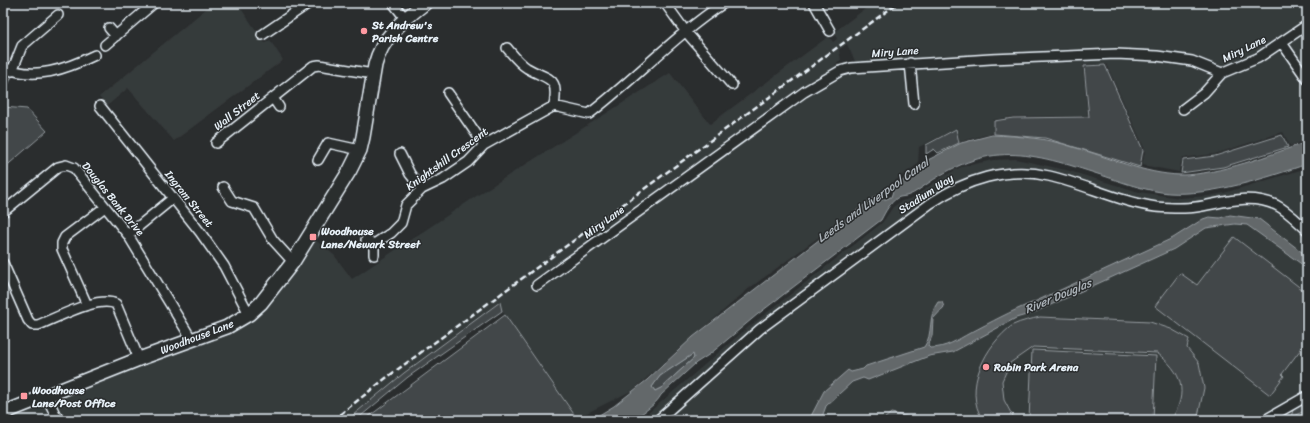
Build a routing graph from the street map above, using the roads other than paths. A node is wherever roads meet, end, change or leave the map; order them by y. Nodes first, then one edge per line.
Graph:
1 (154, 3) edge
2 (393, 3) edge
3 (425, 3) edge
4 (665, 3) edge
5 (814, 3) edge
6 (306, 4) edge
7 (719, 4) edge
8 (58, 14) dead end
9 (405, 18) junction
10 (1307, 25) edge
11 (109, 28) dead end
12 (830, 31) dead end
13 (686, 32) junction
14 (116, 36) junction
15 (262, 36) dead end
16 (1282, 43) junction
17 (105, 45) dead end
18 (507, 48) dead end
19 (95, 55) dead end
20 (78, 63) junction
21 (910, 63) junction
22 (3, 68) edge
23 (12, 71) junction
24 (81, 72) dead end
25 (1222, 73) junction
26 (373, 74) junction
27 (1307, 79) edge
28 (732, 85) dead end
29 (448, 93) dead end
30 (273, 98) junction
31 (914, 104) dead end
32 (100, 106) dead end
33 (554, 106) junction
34 (279, 107) dead end
35 (1183, 109) dead end
36 (216, 143) dead end
37 (484, 145) junction
38 (360, 150) junction
39 (400, 154) dead end
40 (318, 160) dead end
41 (223, 187) dead end
42 (422, 189) junction
43 (172, 199) junction
44 (105, 207) junction
45 (3, 212) edge
46 (1307, 230) edge
47 (128, 235) junction
48 (374, 255) dead end
49 (293, 262) junction
50 (3, 263) edge
51 (537, 285) dead end
52 (87, 306) junction
53 (249, 314) junction
54 (192, 340) junction
55 (140, 359) junction
56 (46, 395) junction
57 (1307, 396) edge
58 (3, 413) edge
59 (60, 420) edge
60 (658, 420) edge
61 (1265, 420) edge

1 - 14 street
2 - 9 street
3 - 9 main road, Woodhouse Lane
4 - 13 street
5 - 12 street
6 - 15 street
7 - 13 street
8 - 23 street
9 - 26 main road, Woodhouse Lane
10 - 16 street, Miry Lane
11 - 14 street
13 - 28 street
13 - 33 street
14 - 17 street
16 - 25 street, Miry Lane
16 - 27 street
18 - 33 street
19 - 20 street
20 - 23 street
20 - 24 street
21 - 25 street, Miry Lane
21 - 31 street
21 - 51 street, Miry Lane
22 - 23 street
25 - 35 street
26 - 30 street, Wall Street
26 - 38 main road, Woodhouse Lane
29 - 37 street
30 - 34 street, Wall Street
30 - 36 street, Wall Street
32 - 43 street, Ingram Street
33 - 37 street, Knightshill Crescent
37 - 42 street, Knightshill Crescent
38 - 40 street
38 - 49 main road, Woodhouse Lane
39 - 42 street
41 - 49 street
42 - 48 street, Knightshill Crescent
43 - 47 street
43 - 53 street, Ingram Street
44 - 45 street, Douglas Bank Drive
44 - 47 street, Douglas Bank Drive
44 - 52 street
46 - 60 street, Stadium Way
47 - 54 street, Douglas Bank Drive
49 - 53 main road, Woodhouse Lane
50 - 52 street
52 - 55 street
53 - 54 main road, Woodhouse Lane
54 - 55 main road, Woodhouse Lane
55 - 56 main road, Woodhouse Lane
56 - 58 main road, Woodhouse Lane
56 - 59 street
57 - 61 street

